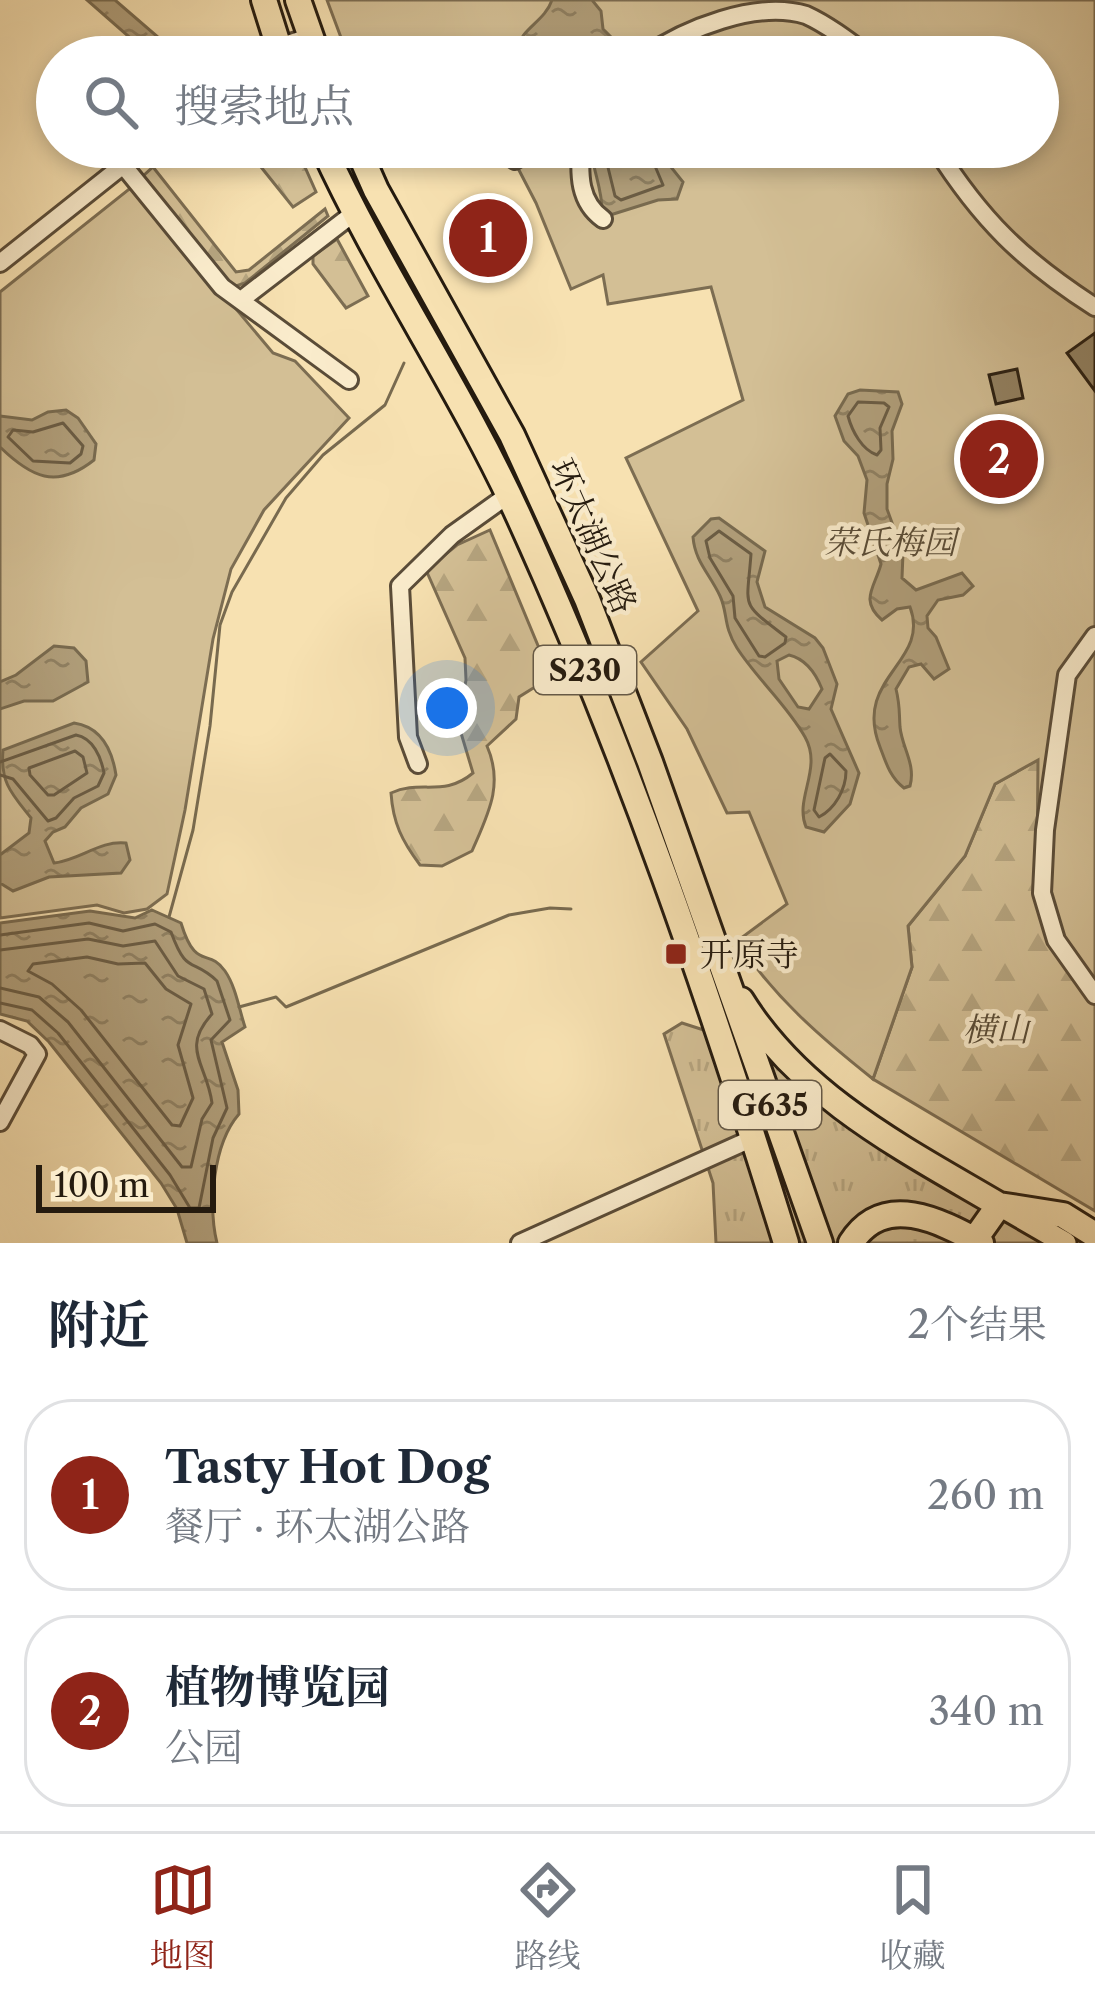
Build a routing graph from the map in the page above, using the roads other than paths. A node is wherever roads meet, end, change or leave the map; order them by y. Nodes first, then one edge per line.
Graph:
1 (264, 0) edge
2 (298, 0) edge
3 (271, 36) edge
4 (309, 36) edge
5 (683, 36) edge
6 (838, 36) edge
7 (119, 168) edge
8 (125, 168) edge
9 (333, 168) edge
10 (366, 168) edge
11 (581, 168) edge
12 (948, 168) edge
13 (354, 213) junction
14 (603, 219) dead end
15 (0, 263) edge
16 (241, 300) junction
17 (1095, 307) edge
18 (349, 380) dead end
19 (508, 495) junction
20 (1095, 636) edge
21 (418, 764) dead end
22 (720, 966) junction
23 (1095, 995) edge
24 (0, 1030) edge
25 (0, 1122) edge
26 (751, 1138) junction
27 (999, 1205) junction
28 (1095, 1235) edge
29 (783, 1236) edge
30 (978, 1241) edge
31 (520, 1243) edge
32 (820, 1243) edge
33 (851, 1243) edge
34 (1065, 1243) edge

1 - 3 highway
2 - 4 highway
5 - 6 street
7 - 15 street
8 - 16 street
9 - 13 highway, 环太湖公路 / S230
10 - 22 highway, 环太湖公路 / S230
11 - 14 street
12 - 17 street
13 - 16 street
13 - 19 highway, 环太湖公路 / S230
16 - 18 street
19 - 21 street
19 - 26 highway, 环太湖公路 / S230
20 - 23 street
22 - 27 highway
22 - 32 highway, 环太湖公路 / G635
24 - 25 street
26 - 29 highway, 环太湖公路 / S230
26 - 31 street
27 - 28 highway
27 - 30 highway
27 - 34 main road
30 - 33 highway

